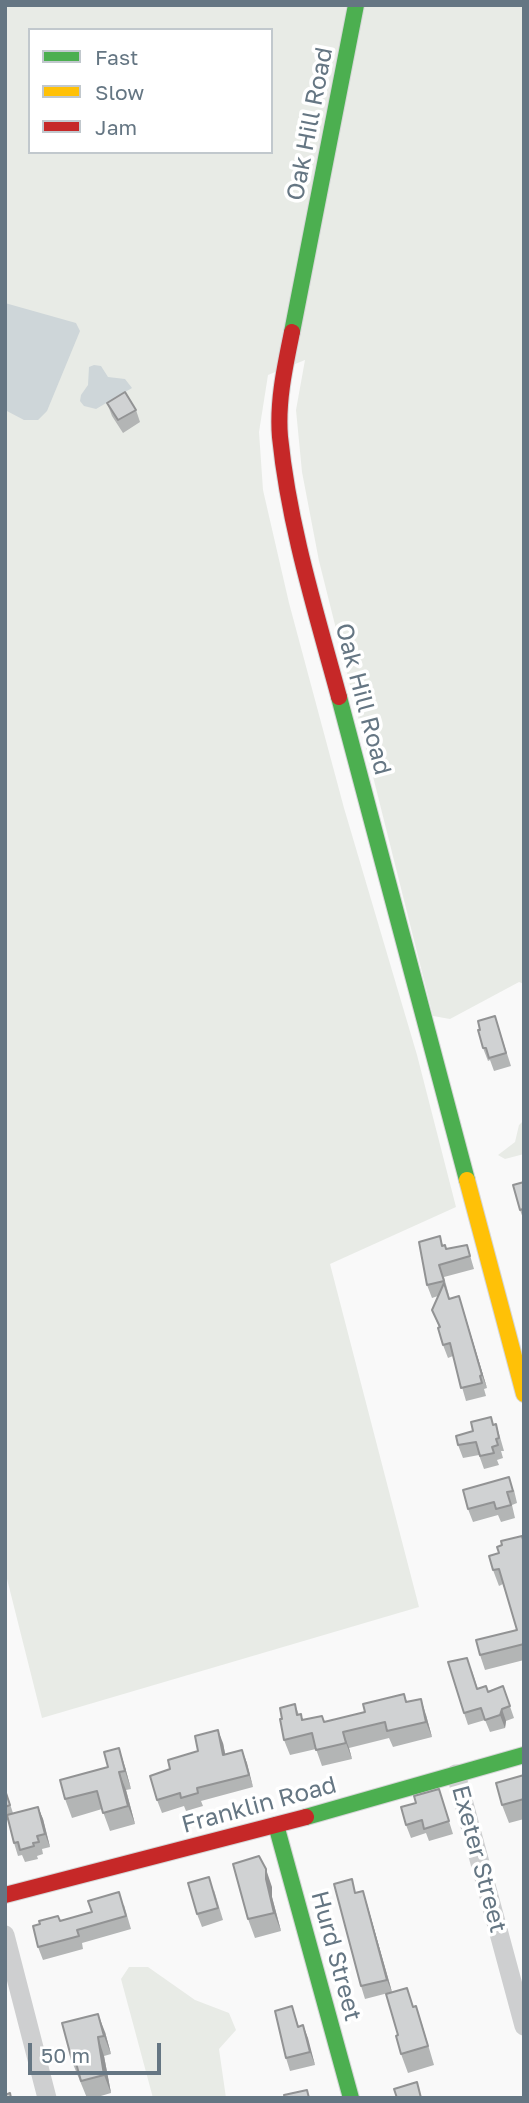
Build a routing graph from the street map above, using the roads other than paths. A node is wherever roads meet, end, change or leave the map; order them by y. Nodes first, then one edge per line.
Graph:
1 (356, 5) edge
2 (524, 1394) edge
3 (524, 1755) edge
4 (456, 1774) junction
5 (276, 1825) junction
6 (5, 1895) edge
7 (5, 1935) edge
8 (524, 2026) edge
9 (47, 2098) edge
10 (351, 2098) edge

1 - 2 street, Oak Hill Road
3 - 4 street, Franklin Road
4 - 5 street, Franklin Road
4 - 8 street, Exeter Street
5 - 6 street, Franklin Road
5 - 10 street, Hurd Street
7 - 9 street

